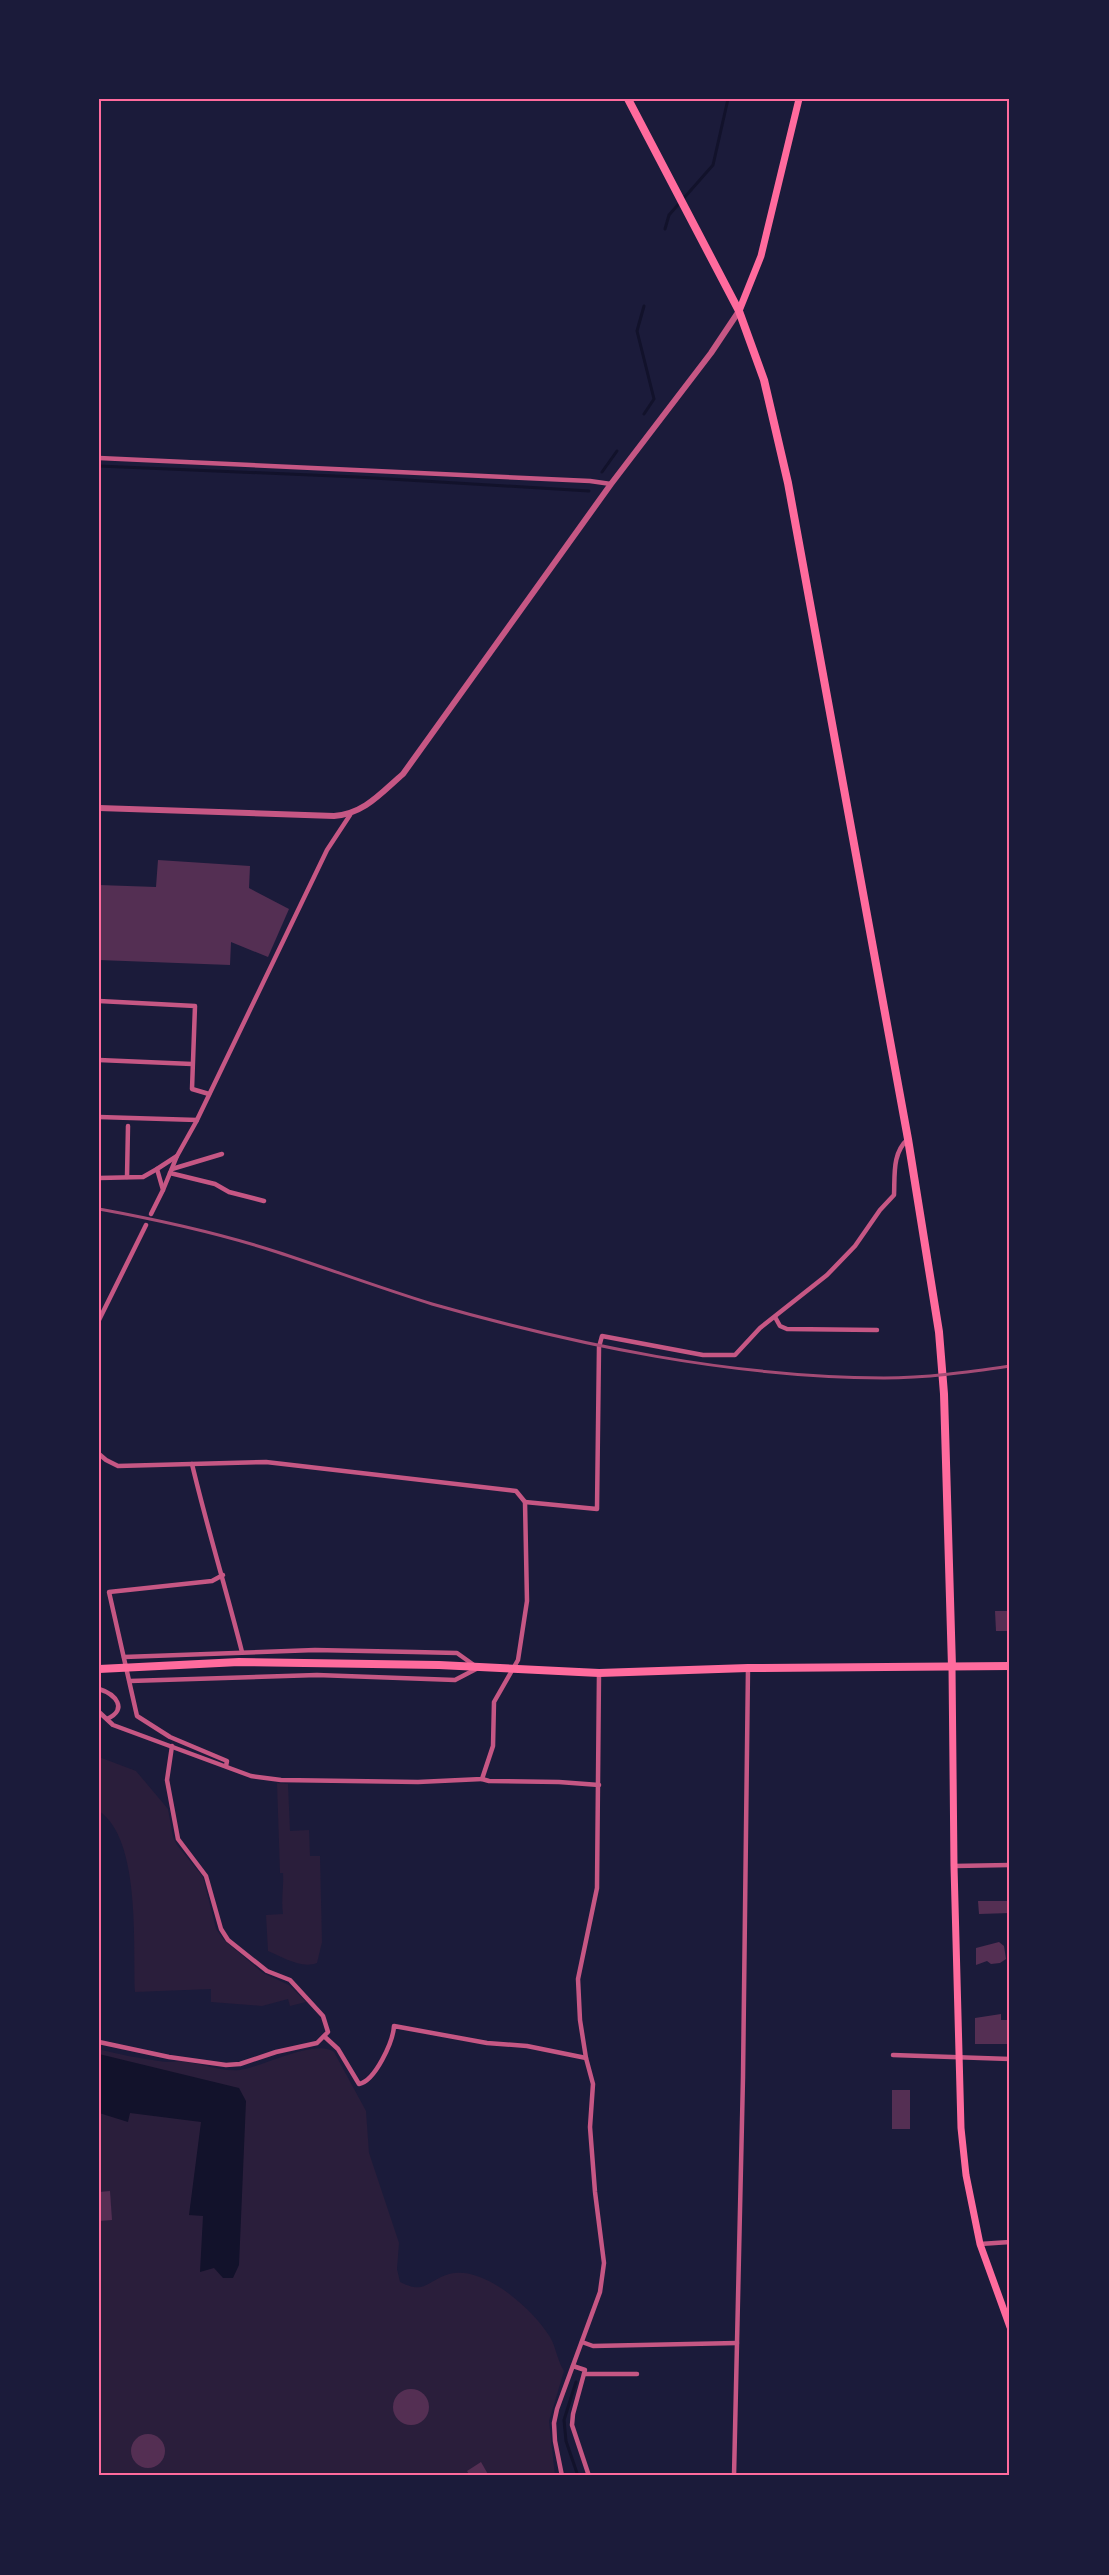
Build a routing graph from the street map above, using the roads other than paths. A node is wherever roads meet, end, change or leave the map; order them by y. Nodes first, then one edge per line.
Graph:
1 (628, 99) edge
2 (799, 99) edge
3 (739, 311) junction
4 (99, 458) edge
5 (611, 484) junction
6 (99, 808) edge
7 (350, 814) junction
8 (99, 1001) edge
9 (99, 1060) edge
10 (192, 1064) junction
11 (209, 1094) junction
12 (99, 1117) edge
13 (197, 1120) junction
14 (128, 1126) dead end
15 (908, 1139) junction
16 (222, 1154) dead end
17 (177, 1156) junction
18 (157, 1169) junction
19 (171, 1171) junction
20 (127, 1177) junction
21 (99, 1178) edge
22 (163, 1190) junction
23 (264, 1201) dead end
24 (151, 1214) dead end
25 (146, 1225) dead end
26 (775, 1317) junction
27 (99, 1320) edge
28 (877, 1330) dead end
29 (99, 1454) edge
30 (192, 1464) junction
31 (525, 1502) junction
32 (223, 1575) junction
33 (242, 1652) junction
34 (124, 1657) junction
35 (1010, 1666) edge
36 (952, 1667) junction
37 (478, 1668) junction
38 (748, 1668) junction
39 (99, 1669) edge
40 (512, 1670) junction
41 (599, 1673) junction
42 (130, 1681) junction
43 (99, 1689) edge
44 (99, 1712) edge
45 (107, 1719) junction
46 (172, 1746) junction
47 (226, 1766) junction
48 (482, 1779) junction
49 (599, 1785) junction
50 (1010, 1865) edge
51 (954, 1866) junction
52 (325, 2037) junction
53 (99, 2042) edge
54 (893, 2055) dead end
55 (586, 2058) junction
56 (959, 2058) junction
57 (1010, 2059) edge
58 (1010, 2242) edge
59 (980, 2244) junction
60 (1010, 2327) edge
61 (582, 2342) junction
62 (737, 2343) junction
63 (573, 2366) junction
64 (584, 2374) junction
65 (637, 2374) dead end
66 (562, 2476) edge
67 (589, 2476) edge
68 (734, 2476) edge

1 - 3 highway
2 - 3 main road
3 - 5 street
3 - 15 highway
4 - 5 street
5 - 7 street
6 - 7 street
7 - 11 street
8 - 10 street
9 - 10 street
10 - 11 street
11 - 13 street
12 - 13 street
13 - 17 street
14 - 20 street
15 - 26 street
15 - 36 highway
16 - 19 street
17 - 18 street
17 - 19 street
18 - 20 street
18 - 22 street
19 - 22 street
19 - 23 street
20 - 21 street
22 - 24 street
25 - 27 street
26 - 28 street
26 - 31 street
29 - 30 street
30 - 31 street
30 - 32 street
31 - 40 street
32 - 33 street
32 - 34 street
33 - 34 street
33 - 37 street
34 - 42 street
35 - 36 highway
36 - 38 highway
36 - 51 main road
37 - 39 highway
37 - 40 highway
37 - 42 street
38 - 41 highway
38 - 62 street
40 - 41 highway
40 - 48 street
41 - 49 street
42 - 47 street
43 - 45 street
44 - 45 street
45 - 46 street
46 - 47 street
46 - 52 street
47 - 48 street
48 - 49 street
49 - 55 street
50 - 51 street
51 - 56 main road
52 - 53 street
52 - 55 street
54 - 56 street
55 - 61 street
56 - 57 street
56 - 59 main road
58 - 59 street
59 - 60 main road
61 - 62 street
61 - 63 street
62 - 68 street
63 - 64 street
63 - 66 street
64 - 65 street
64 - 67 street

